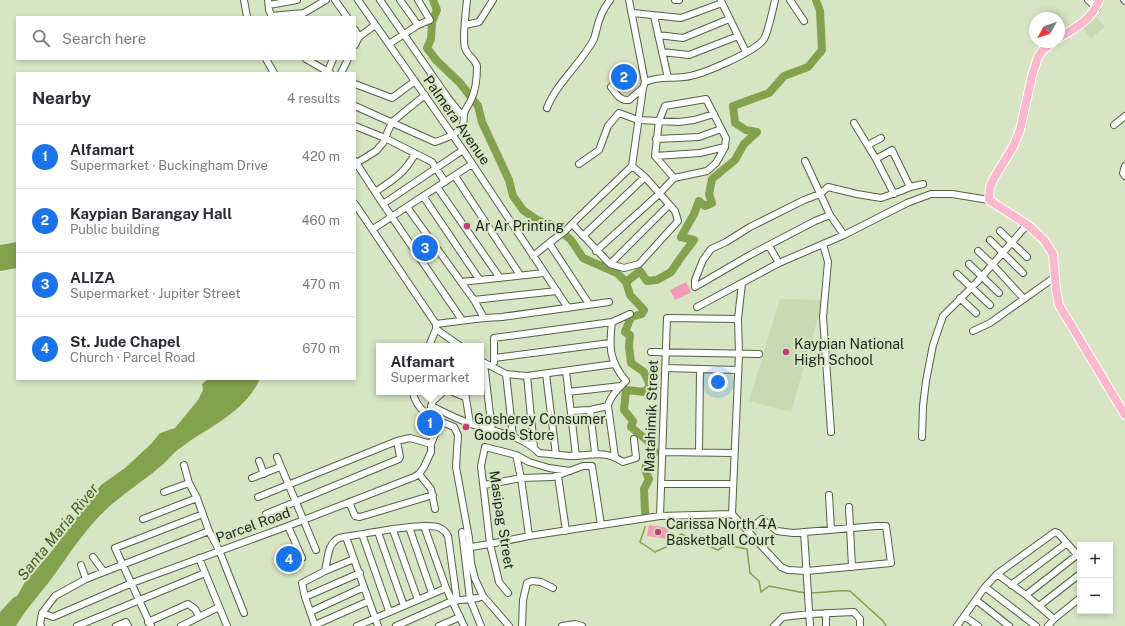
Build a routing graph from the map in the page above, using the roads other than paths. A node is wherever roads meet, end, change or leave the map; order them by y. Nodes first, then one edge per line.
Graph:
1 (244, 0) edge
2 (297, 0) edge
3 (326, 0) edge
4 (335, 0) edge
5 (358, 0) edge
6 (380, 0) edge
7 (400, 0) edge
8 (418, 0) edge
9 (467, 0) edge
10 (494, 0) edge
11 (610, 0) edge
12 (629, 0) edge
13 (675, 0) edge
14 (679, 0) edge
15 (775, 0) edge
16 (790, 0) edge
17 (1088, 0) edge
18 (269, 2) edge
19 (721, 2) edge
20 (1098, 4) edge
21 (633, 13) junction
22 (305, 15) edge
23 (246, 16) edge
24 (271, 16) edge
25 (288, 16) edge
26 (346, 16) edge
27 (654, 16) junction
28 (729, 19) junction
29 (804, 21) dead end
30 (375, 25) junction
31 (418, 25) junction
32 (465, 25) junction
33 (356, 32) edge
34 (404, 34) junction
35 (1065, 34) edge
36 (658, 35) junction
37 (738, 36) junction
38 (359, 37) junction
39 (356, 43) edge
40 (389, 44) junction
41 (1046, 48) edge
42 (662, 52) junction
43 (746, 52) junction
44 (267, 60) edge
45 (308, 60) edge
46 (333, 60) edge
47 (348, 60) edge
48 (273, 72) edge
49 (329, 72) edge
50 (342, 72) edge
51 (668, 78) junction
52 (415, 81) junction
53 (356, 84) edge
54 (644, 85) junction
55 (611, 87) dead end
56 (425, 95) junction
57 (356, 106) edge
58 (547, 108) dead end
59 (464, 114) junction
60 (714, 114) junction
61 (1125, 116) edge
62 (638, 120) junction
63 (659, 121) junction
64 (392, 122) junction
65 (854, 123) dead end
66 (1114, 125) dead end
67 (356, 126) edge
68 (721, 129) junction
69 (452, 135) junction
70 (385, 138) junction
71 (881, 138) dead end
72 (656, 139) junction
73 (868, 145) junction
74 (725, 147) junction
75 (463, 150) junction
76 (416, 154) junction
77 (655, 156) junction
78 (876, 159) junction
79 (805, 161) dead end
80 (356, 163) edge
81 (472, 164) junction
82 (580, 164) dead end
83 (632, 166) junction
84 (1125, 166) edge
85 (436, 168) junction
86 (455, 176) junction
87 (1125, 176) edge
88 (645, 177) junction
89 (674, 178) junction
90 (445, 182) junction
91 (923, 184) dead end
92 (437, 187) junction
93 (910, 187) junction
94 (375, 192) junction
95 (902, 192) junction
96 (659, 194) junction
97 (820, 194) junction
98 (894, 194) junction
99 (423, 196) junction
100 (989, 200) junction
101 (907, 203) junction
102 (383, 204) junction
103 (356, 205) edge
104 (670, 205) junction
105 (407, 207) junction
106 (830, 215) junction
107 (392, 217) junction
108 (573, 225) junction
109 (1027, 225) junction
110 (372, 229) junction
111 (1000, 231) dead end
112 (844, 235) junction
113 (584, 236) junction
114 (990, 240) dead end
115 (549, 242) junction
116 (1012, 242) junction
117 (823, 244) junction
118 (769, 246) junction
119 (596, 251) junction
120 (978, 251) dead end
121 (1003, 253) junction
122 (533, 256) junction
123 (1026, 257) dead end
124 (779, 263) junction
125 (610, 264) junction
126 (969, 264) dead end
127 (992, 264) junction
128 (544, 273) junction
129 (1023, 273) dead end
130 (957, 274) dead end
131 (520, 275) junction
132 (982, 276) junction
133 (1055, 277) junction
134 (500, 278) junction
135 (479, 279) junction
136 (461, 282) junction
137 (742, 283) junction
138 (972, 287) junction
139 (557, 291) junction
140 (999, 293) dead end
141 (960, 298) junction
142 (1024, 299) junction
143 (474, 300) junction
144 (609, 302) dead end
145 (589, 304) junction
146 (990, 305) dead end
147 (697, 307) dead end
148 (568, 308) junction
149 (976, 313) dead end
150 (630, 314) dead end
151 (484, 318) junction
152 (738, 319) junction
153 (462, 320) junction
154 (612, 322) junction
155 (436, 327) junction
156 (973, 331) dead end
157 (430, 343) edge
158 (456, 343) edge
159 (610, 343) junction
160 (652, 352) dead end
161 (665, 352) junction
162 (739, 354) junction
163 (759, 354) dead end
164 (494, 358) junction
165 (484, 363) edge
166 (614, 364) junction
167 (494, 367) junction
168 (665, 368) junction
169 (700, 370) junction
170 (738, 370) junction
171 (566, 371) junction
172 (506, 374) junction
173 (546, 374) junction
174 (484, 376) edge
175 (527, 376) junction
176 (621, 386) junction
177 (568, 392) junction
178 (414, 395) edge
179 (440, 395) edge
180 (465, 395) edge
181 (608, 406) junction
182 (590, 410) junction
183 (572, 411) junction
184 (1125, 415) edge
185 (440, 422) junction
186 (470, 424) junction
187 (492, 431) junction
188 (831, 432) dead end
189 (513, 437) junction
190 (922, 437) dead end
191 (634, 439) dead end
192 (397, 442) junction
193 (431, 444) junction
194 (534, 448) junction
195 (662, 452) junction
196 (699, 452) junction
197 (595, 453) junction
198 (734, 453) junction
199 (556, 455) junction
200 (516, 456) junction
201 (576, 456) junction
202 (277, 457) dead end
203 (615, 457) junction
204 (259, 461) dead end
205 (184, 465) dead end
206 (280, 467) junction
207 (570, 471) junction
208 (264, 474) junction
209 (419, 474) junction
210 (558, 476) junction
211 (252, 478) dead end
212 (521, 478) junction
213 (190, 483) junction
214 (661, 484) junction
215 (733, 484) junction
216 (288, 485) junction
217 (484, 485) junction
218 (164, 492) dead end
219 (432, 495) junction
220 (829, 495) dead end
221 (258, 497) dead end
222 (197, 498) junction
223 (296, 502) junction
224 (349, 502) junction
225 (849, 508) dead end
226 (435, 509) dead end
227 (203, 514) junction
228 (266, 514) dead end
229 (732, 514) junction
230 (660, 516) junction
231 (143, 519) dead end
232 (304, 520) junction
233 (601, 525) junction
234 (288, 526) junction
235 (424, 526) junction
236 (409, 527) junction
237 (850, 528) junction
238 (393, 530) junction
239 (566, 530) junction
240 (831, 530) junction
241 (209, 531) junction
242 (748, 531) junction
243 (378, 532) junction
244 (462, 532) dead end
245 (804, 532) junction
246 (362, 534) junction
247 (529, 536) junction
248 (346, 537) junction
249 (1067, 543) junction
250 (490, 544) junction
251 (471, 547) junction
252 (219, 550) junction
253 (316, 550) dead end
254 (1077, 555) edge
255 (94, 557) dead end
256 (199, 558) junction
257 (302, 558) dead end
258 (354, 558) junction
259 (1077, 558) edge
260 (81, 565) dead end
261 (123, 565) junction
262 (852, 566) junction
263 (325, 571) junction
264 (807, 571) junction
265 (104, 572) junction
266 (205, 573) junction
267 (360, 573) junction
268 (996, 574) junction
269 (1077, 576) edge
270 (86, 579) junction
271 (132, 583) junction
272 (1011, 585) junction
273 (364, 587) junction
274 (985, 587) junction
275 (446, 588) junction
276 (553, 588) dead end
277 (432, 593) junction
278 (508, 593) dead end
279 (1026, 595) junction
280 (483, 596) junction
281 (305, 597) junction
282 (470, 599) junction
283 (138, 600) junction
284 (418, 600) junction
285 (976, 600) junction
286 (1077, 600) edge
287 (369, 601) junction
288 (454, 601) junction
289 (404, 606) junction
290 (1039, 606) junction
291 (219, 607) junction
292 (310, 612) junction
293 (389, 612) junction
294 (42, 613) junction
295 (244, 613) dead end
296 (826, 613) junction
297 (810, 614) junction
298 (199, 616) junction
299 (964, 616) junction
300 (460, 617) junction
301 (375, 618) junction
302 (1054, 619) junction
303 (149, 624) edge
304 (41, 626) edge
305 (77, 626) edge
306 (116, 626) edge
307 (128, 626) edge
308 (181, 626) edge
309 (227, 626) edge
310 (315, 626) edge
311 (357, 626) edge
312 (378, 626) edge
313 (396, 626) edge
314 (439, 626) edge
315 (464, 626) edge
316 (481, 626) edge
317 (509, 626) edge
318 (522, 626) edge
319 (562, 626) edge
320 (582, 626) edge
321 (774, 626) edge
322 (810, 626) edge
323 (826, 626) edge
324 (860, 626) edge
325 (957, 626) edge
326 (978, 626) edge
327 (1009, 626) edge
328 (1036, 626) edge
329 (1048, 626) edge

1 - 23 street
2 - 18 street
3 - 22 street
4 - 26 street
5 - 30 street, Palmera Avenue
6 - 34 street
7 - 31 street
8 - 31 street
9 - 32 street
10 - 32 street
11 - 58 street
12 - 21 street
13 - 14 street
15 - 43 street
16 - 29 street
17 - 20 street
18 - 24 street
19 - 27 street
19 - 28 street
20 - 35 main road
21 - 27 street
21 - 54 street
22 - 25 street
27 - 36 street
28 - 36 street
28 - 37 street
30 - 38 street
30 - 40 street, Palmera Avenue
31 - 34 street
32 - 59 street
33 - 38 street
34 - 40 street
34 - 59 street
36 - 42 street
37 - 42 street
37 - 43 street
38 - 39 street
40 - 52 street, Palmera Avenue
41 - 100 main road
42 - 51 street
43 - 51 street
44 - 48 street
45 - 49 street
46 - 49 street
47 - 50 street
51 - 54 street
52 - 53 street
52 - 56 street, Palmera Avenue
54 - 55 street
54 - 62 street
56 - 64 street
56 - 69 street, Palmera Avenue
57 - 64 street
59 - 69 street
60 - 63 street
60 - 63 street
60 - 68 street
61 - 66 street
62 - 63 street
62 - 82 street
62 - 83 street
63 - 72 street
64 - 69 street
64 - 70 street
65 - 73 street
67 - 70 street
68 - 72 street
68 - 74 street
69 - 75 street, Palmera Avenue
70 - 76 street
70 - 80 street
71 - 73 street
72 - 77 street
73 - 78 street
74 - 77 street
74 - 89 street
75 - 81 street, Palmera Avenue
75 - 85 street
76 - 85 street
76 - 94 street
77 - 89 street
78 - 93 street
78 - 98 street
79 - 97 street
80 - 94 street
81 - 86 street
81 - 122 street, Palmera Avenue
83 - 88 street
83 - 108 street
84 - 87 street
85 - 90 street
85 - 102 street
86 - 90 street
86 - 131 street
88 - 96 street
88 - 113 street
89 - 96 street
90 - 92 street
91 - 93 street
92 - 99 street
92 - 134 street
93 - 95 street
94 - 102 street
95 - 98 street
95 - 101 street
96 - 104 street
96 - 119 street
97 - 98 street
97 - 106 street
97 - 118 street
99 - 105 street
99 - 135 street
100 - 101 street
100 - 109 main road
101 - 112 street
102 - 107 street
103 - 110 street
104 - 125 street
104 - 125 street
105 - 107 street
105 - 136 street
106 - 112 street
106 - 118 street
107 - 110 street
107 - 153 street
108 - 113 street
108 - 115 street
109 - 116 street
109 - 133 main road
110 - 155 street
111 - 116 street
112 - 117 street
113 - 119 street
114 - 121 street
115 - 122 street
115 - 145 street
116 - 121 street
116 - 123 street
117 - 124 street
117 - 188 street
118 - 124 street
119 - 125 street
120 - 127 street
121 - 127 street
121 - 129 street
122 - 128 street, Palmera Avenue
124 - 137 street
126 - 132 street
127 - 132 street
127 - 142 street
128 - 131 street
128 - 139 street, Palmera Avenue
130 - 138 street
131 - 134 street
132 - 138 street
132 - 140 street
133 - 142 street
133 - 184 main road
134 - 135 street
135 - 136 street
136 - 143 street
137 - 147 street
137 - 152 street
138 - 141 street
138 - 146 street
139 - 143 street
139 - 148 street, Palmera Avenue
141 - 149 street
141 - 190 street
142 - 156 street
143 - 151 street
144 - 145 street
145 - 148 street
148 - 151 street
150 - 154 street
151 - 153 street
152 - 161 street, Matahimik Street
152 - 162 street
153 - 155 street
154 - 159 street
154 - 164 street
155 - 157 street
155 - 158 street
159 - 164 street
159 - 166 street
160 - 161 street
161 - 162 street
161 - 168 street, Matahimik Street
162 - 163 street
162 - 170 street
164 - 167 street
165 - 167 street
166 - 171 street
166 - 176 street
167 - 172 street
168 - 169 street
168 - 195 street, Matahimik Street
169 - 170 street
169 - 196 street
170 - 198 street
171 - 173 street
171 - 177 street
172 - 175 street
172 - 189 street
173 - 175 street
173 - 199 street
174 - 187 street
175 - 194 street
176 - 177 street
176 - 181 street
177 - 183 street
178 - 185 street
179 - 186 street
180 - 186 street
181 - 182 street
181 - 203 street
182 - 183 street
182 - 197 street
183 - 201 street
185 - 193 street
185 - 251 street
186 - 187 street
187 - 189 street
189 - 194 street
191 - 203 street
192 - 193 street
192 - 216 street
192 - 223 street
193 - 209 street
194 - 199 street
195 - 196 street
195 - 214 street, Matahimik Street
196 - 198 street
197 - 201 street
197 - 203 street
198 - 215 street
199 - 201 street
200 - 207 street
200 - 212 street
200 - 217 street, Masipag Street
202 - 206 street
204 - 208 street
205 - 213 street
206 - 208 street
206 - 216 street
207 - 210 street
207 - 233 street
208 - 211 street
209 - 219 street
209 - 224 street, Parcel Road
210 - 212 street
210 - 239 street
212 - 217 street
212 - 247 street
213 - 218 street
213 - 222 street
214 - 215 street
214 - 230 street, Matahimik Street
215 - 229 street
216 - 221 street
216 - 223 street
217 - 250 street, Masipag Street
219 - 224 street
219 - 226 street
220 - 240 street
222 - 227 street
222 - 231 street
223 - 228 street
223 - 232 street
224 - 232 street, Parcel Road
225 - 237 street
227 - 241 street
227 - 261 street
229 - 230 street
229 - 242 street
230 - 233 street
232 - 234 street, Parcel Road
232 - 253 street
233 - 239 street
234 - 252 street, Parcel Road
234 - 257 street
235 - 236 street
235 - 275 street
235 - 288 street
236 - 238 street
236 - 277 street
237 - 240 street
237 - 262 street
237 - 262 street
238 - 243 street
238 - 284 street
239 - 247 street
240 - 245 street
241 - 252 street
241 - 261 street
242 - 245 street
242 - 264 street
243 - 246 street
243 - 289 street
244 - 282 street
245 - 264 street
246 - 248 street
246 - 293 street
247 - 250 street
248 - 258 street
248 - 263 street
249 - 254 street
249 - 268 street
249 - 272 street
250 - 251 street
250 - 278 street, Masipag Street
251 - 280 street
252 - 256 street, Parcel Road
252 - 295 street
255 - 265 street
256 - 266 street
256 - 271 street, Parcel Road
258 - 263 street
258 - 267 street
259 - 279 street
260 - 270 street
261 - 265 street
261 - 271 street
262 - 264 street
263 - 281 street
264 - 297 street
265 - 270 street
266 - 283 street
266 - 291 street
267 - 273 street
267 - 281 street
268 - 272 street
268 - 274 street
269 - 290 street
270 - 294 street
271 - 283 street
271 - 294 street, Parcel Road
272 - 279 street
273 - 287 street
273 - 292 street
274 - 285 street
274 - 328 street
275 - 277 street
275 - 288 street
276 - 318 street
277 - 284 street
279 - 290 street
280 - 282 street
280 - 317 street
281 - 292 street
282 - 288 street
282 - 316 street
283 - 303 street
283 - 305 street
284 - 289 street
285 - 299 street
285 - 327 street
286 - 302 street
287 - 301 street
287 - 310 street
288 - 300 street
288 - 313 street
289 - 293 street
290 - 302 street
291 - 298 street
291 - 309 street
292 - 310 street
293 - 301 street
294 - 304 street
296 - 297 street
296 - 323 street
296 - 324 street
297 - 321 street
297 - 322 street
298 - 303 street
298 - 308 street
299 - 325 street
299 - 326 street
300 - 314 street
300 - 315 street
301 - 311 street
301 - 312 street
302 - 329 street
306 - 307 street
319 - 320 street

